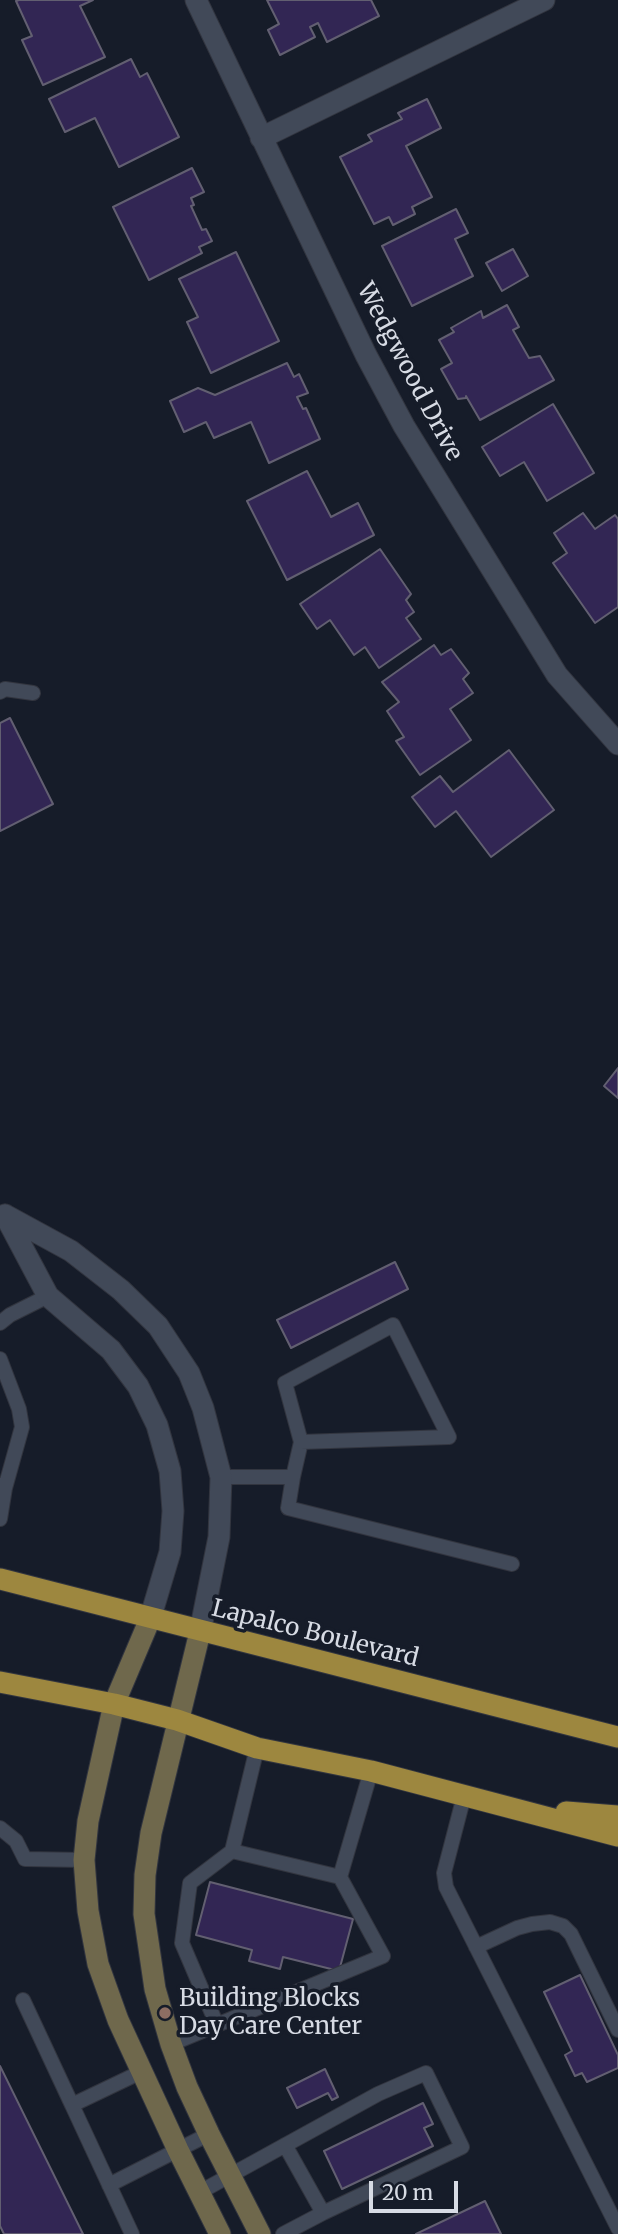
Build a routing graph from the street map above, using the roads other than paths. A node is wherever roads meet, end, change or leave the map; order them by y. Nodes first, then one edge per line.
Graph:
1 (196, 0) edge
2 (544, 0) edge
3 (261, 138) junction
4 (0, 692) edge
5 (33, 693) dead end
6 (618, 744) edge
7 (3, 1211) edge
8 (48, 1296) junction
9 (0, 1323) edge
10 (0, 1359) edge
11 (301, 1442) junction
12 (221, 1477) junction
13 (293, 1477) junction
14 (2, 1486) edge
15 (0, 1519) edge
16 (512, 1564) dead end
17 (0, 1579) edge
18 (150, 1619) junction
19 (200, 1632) junction
20 (0, 1682) edge
21 (114, 1704) junction
22 (177, 1720) junction
23 (618, 1737) edge
24 (257, 1748) junction
25 (371, 1771) junction
26 (464, 1796) junction
27 (515, 1809) junction
28 (618, 1815) edge
29 (0, 1828) edge
30 (618, 1836) edge
31 (232, 1851) junction
32 (84, 1860) junction
33 (340, 1877) junction
34 (476, 1947) junction
35 (23, 2000) dead end
36 (217, 2025) junction
37 (618, 2031) edge
38 (171, 2044) junction
39 (141, 2072) junction
40 (72, 2105) junction
41 (209, 2134) junction
42 (285, 2145) junction
43 (178, 2150) junction
44 (230, 2177) junction
45 (109, 2185) junction
46 (200, 2192) junction
47 (323, 2213) junction
48 (618, 2227) edge
49 (132, 2234) edge
50 (220, 2234) edge
51 (260, 2234) edge
52 (283, 2234) edge

1 - 3 street, Wedgwood Drive
2 - 3 street
3 - 6 street, Wedgwood Drive
4 - 5 lane
7 - 8 street
7 - 12 street
8 - 9 lane
8 - 18 street
10 - 14 lane
11 - 11 lane
11 - 13 lane
12 - 13 lane
12 - 19 street
13 - 16 lane
14 - 15 lane
17 - 18 main road, Lapalco Boulevard
18 - 19 main road, Lapalco Boulevard
18 - 21 street
19 - 22 street
19 - 23 main road, Lapalco Boulevard
20 - 21 main road
21 - 22 main road
21 - 32 street
22 - 24 main road
22 - 38 street
24 - 25 main road
24 - 31 lane
25 - 26 main road
25 - 33 lane
26 - 27 main road
26 - 34 lane
27 - 28 main road
27 - 30 main road
29 - 32 lane
31 - 33 lane
31 - 36 lane
32 - 39 street
33 - 36 lane
34 - 37 lane
34 - 48 lane
35 - 40 lane
36 - 38 lane
38 - 41 street
39 - 40 lane
39 - 43 street
40 - 45 lane
41 - 43 lane
41 - 44 street
42 - 44 lane
42 - 47 lane
42 - 47 lane
43 - 45 lane
43 - 46 street
44 - 46 lane
44 - 51 street
45 - 49 lane
46 - 50 street
47 - 52 lane

